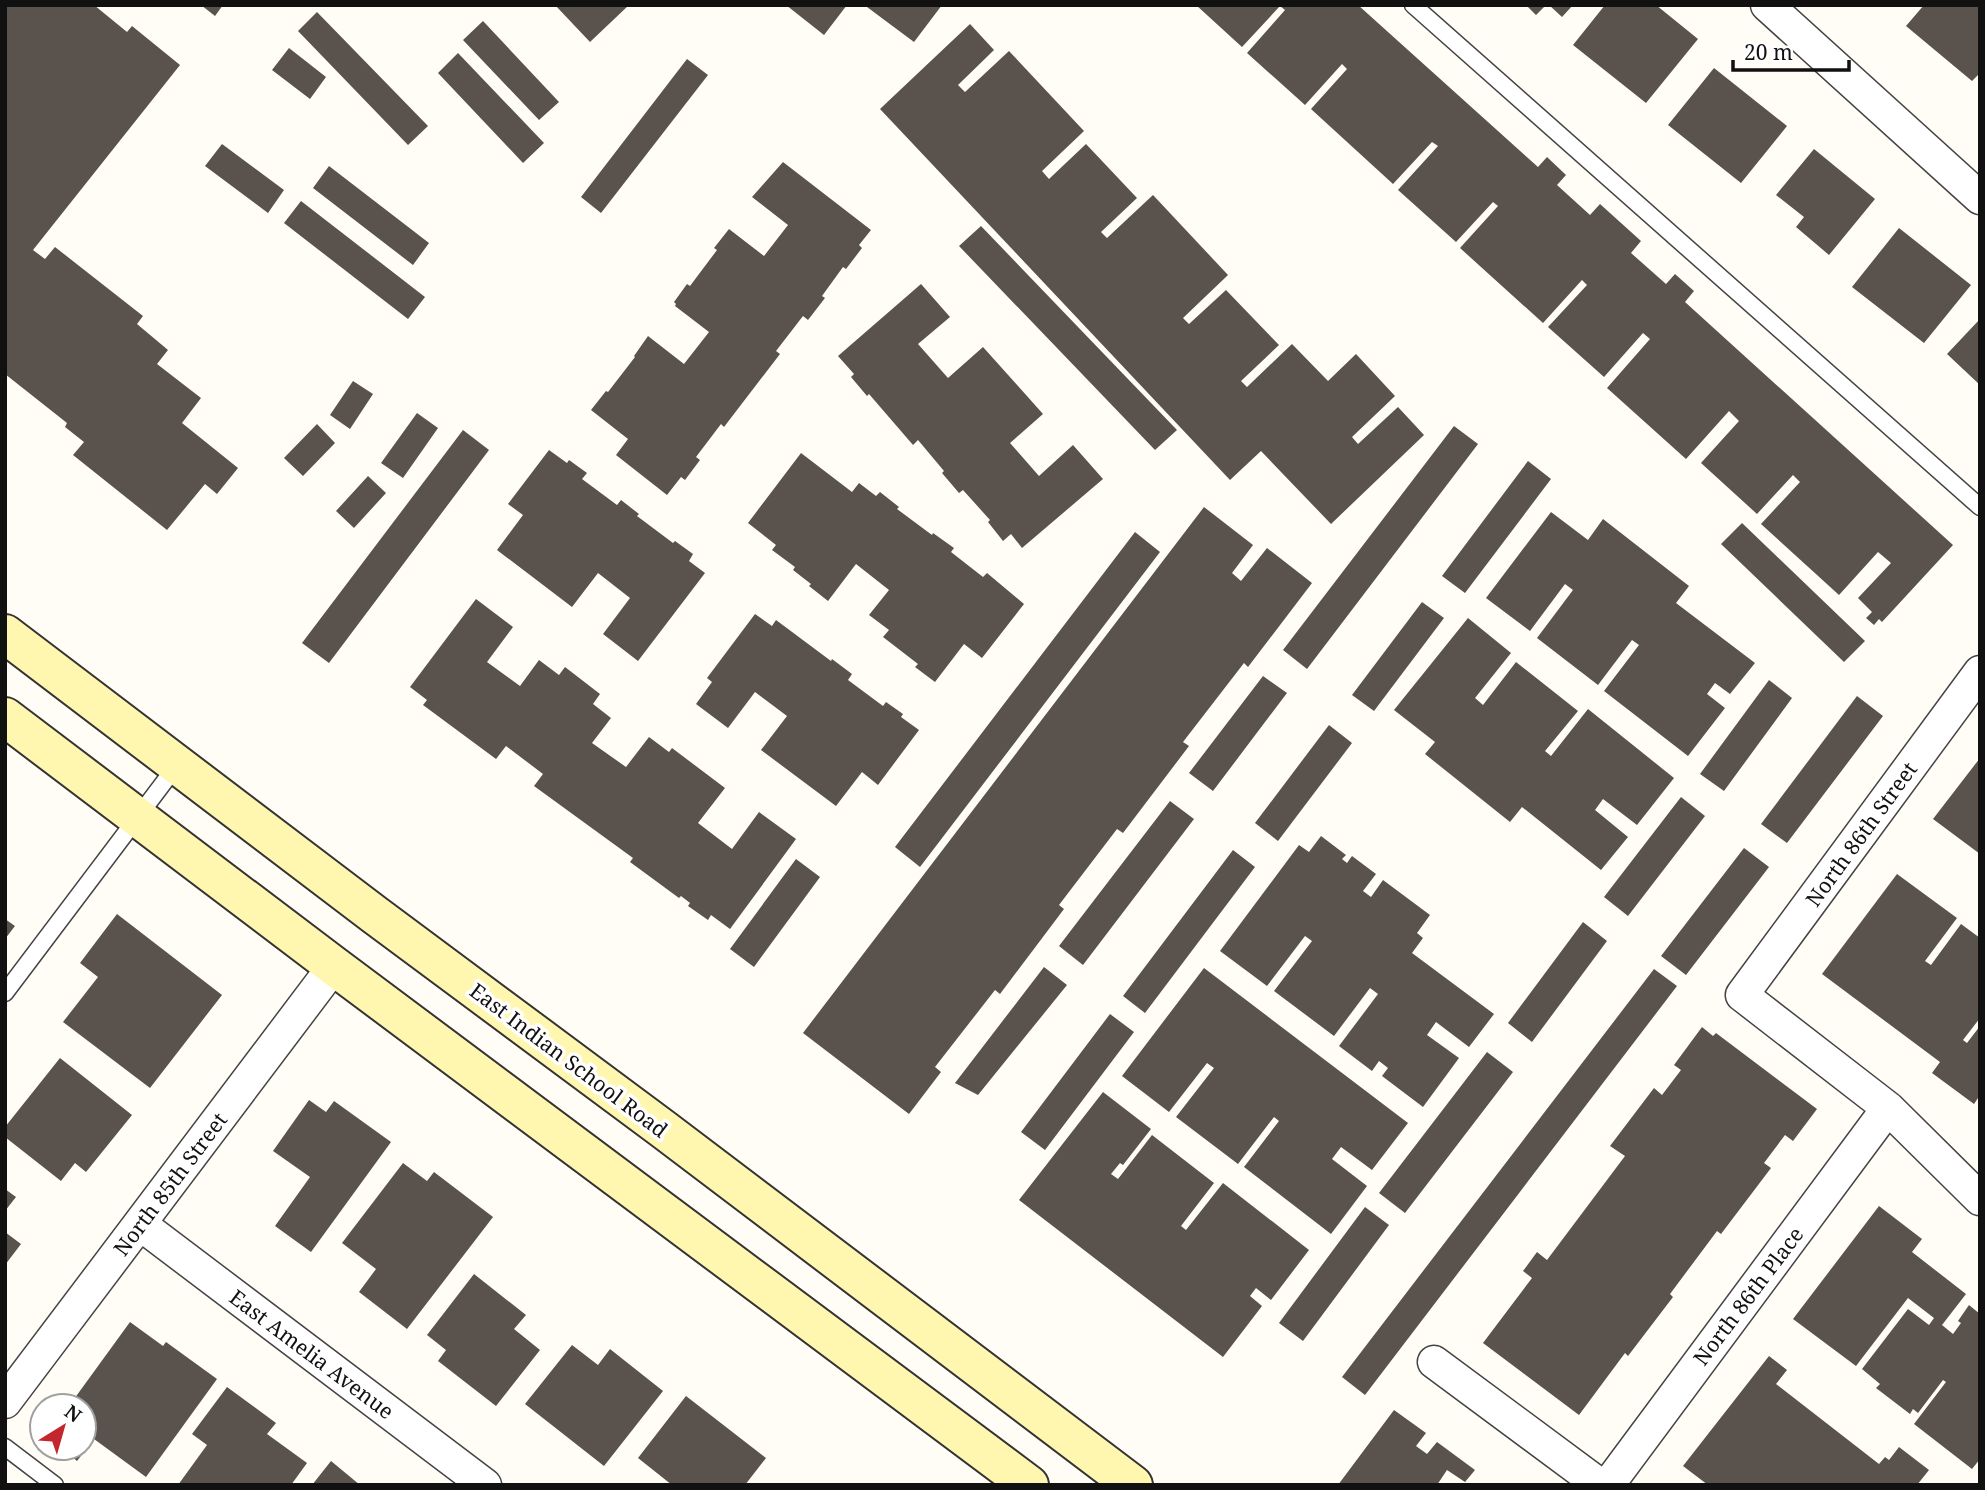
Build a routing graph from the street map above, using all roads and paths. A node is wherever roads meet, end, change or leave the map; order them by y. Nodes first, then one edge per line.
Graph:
1 (1413, 5) edge
2 (1767, 5) edge
3 (1980, 198) edge
4 (1980, 507) edge
5 (5, 634) edge
6 (1980, 672) edge
7 (5, 716) edge
8 (177, 765) junction
9 (137, 816) junction
10 (334, 966) junction
11 (5, 993) edge
12 (1888, 1108) junction
13 (1980, 1199) edge
14 (140, 1224) junction
15 (1434, 1362) dead end
16 (5, 1402) edge
17 (5, 1447) edge
18 (1010, 1479) edge
19 (55, 1485) edge
20 (485, 1485) edge
21 (1133, 1485) edge
22 (1600, 1485) edge
23 (1608, 1485) edge

1 - 4 lane
2 - 3 street
5 - 8 main road, East Indian School Road
6 - 12 street, North 86th Street
7 - 9 main road
8 - 9 lane
8 - 21 main road, East Indian School Road
9 - 10 main road
9 - 11 lane
10 - 14 street, North 85th Street
10 - 18 main road
12 - 13 street
12 - 23 street, North 86th Place
14 - 16 street, North 85th Street
14 - 20 street, East Amelia Avenue
15 - 22 street
17 - 19 lane

